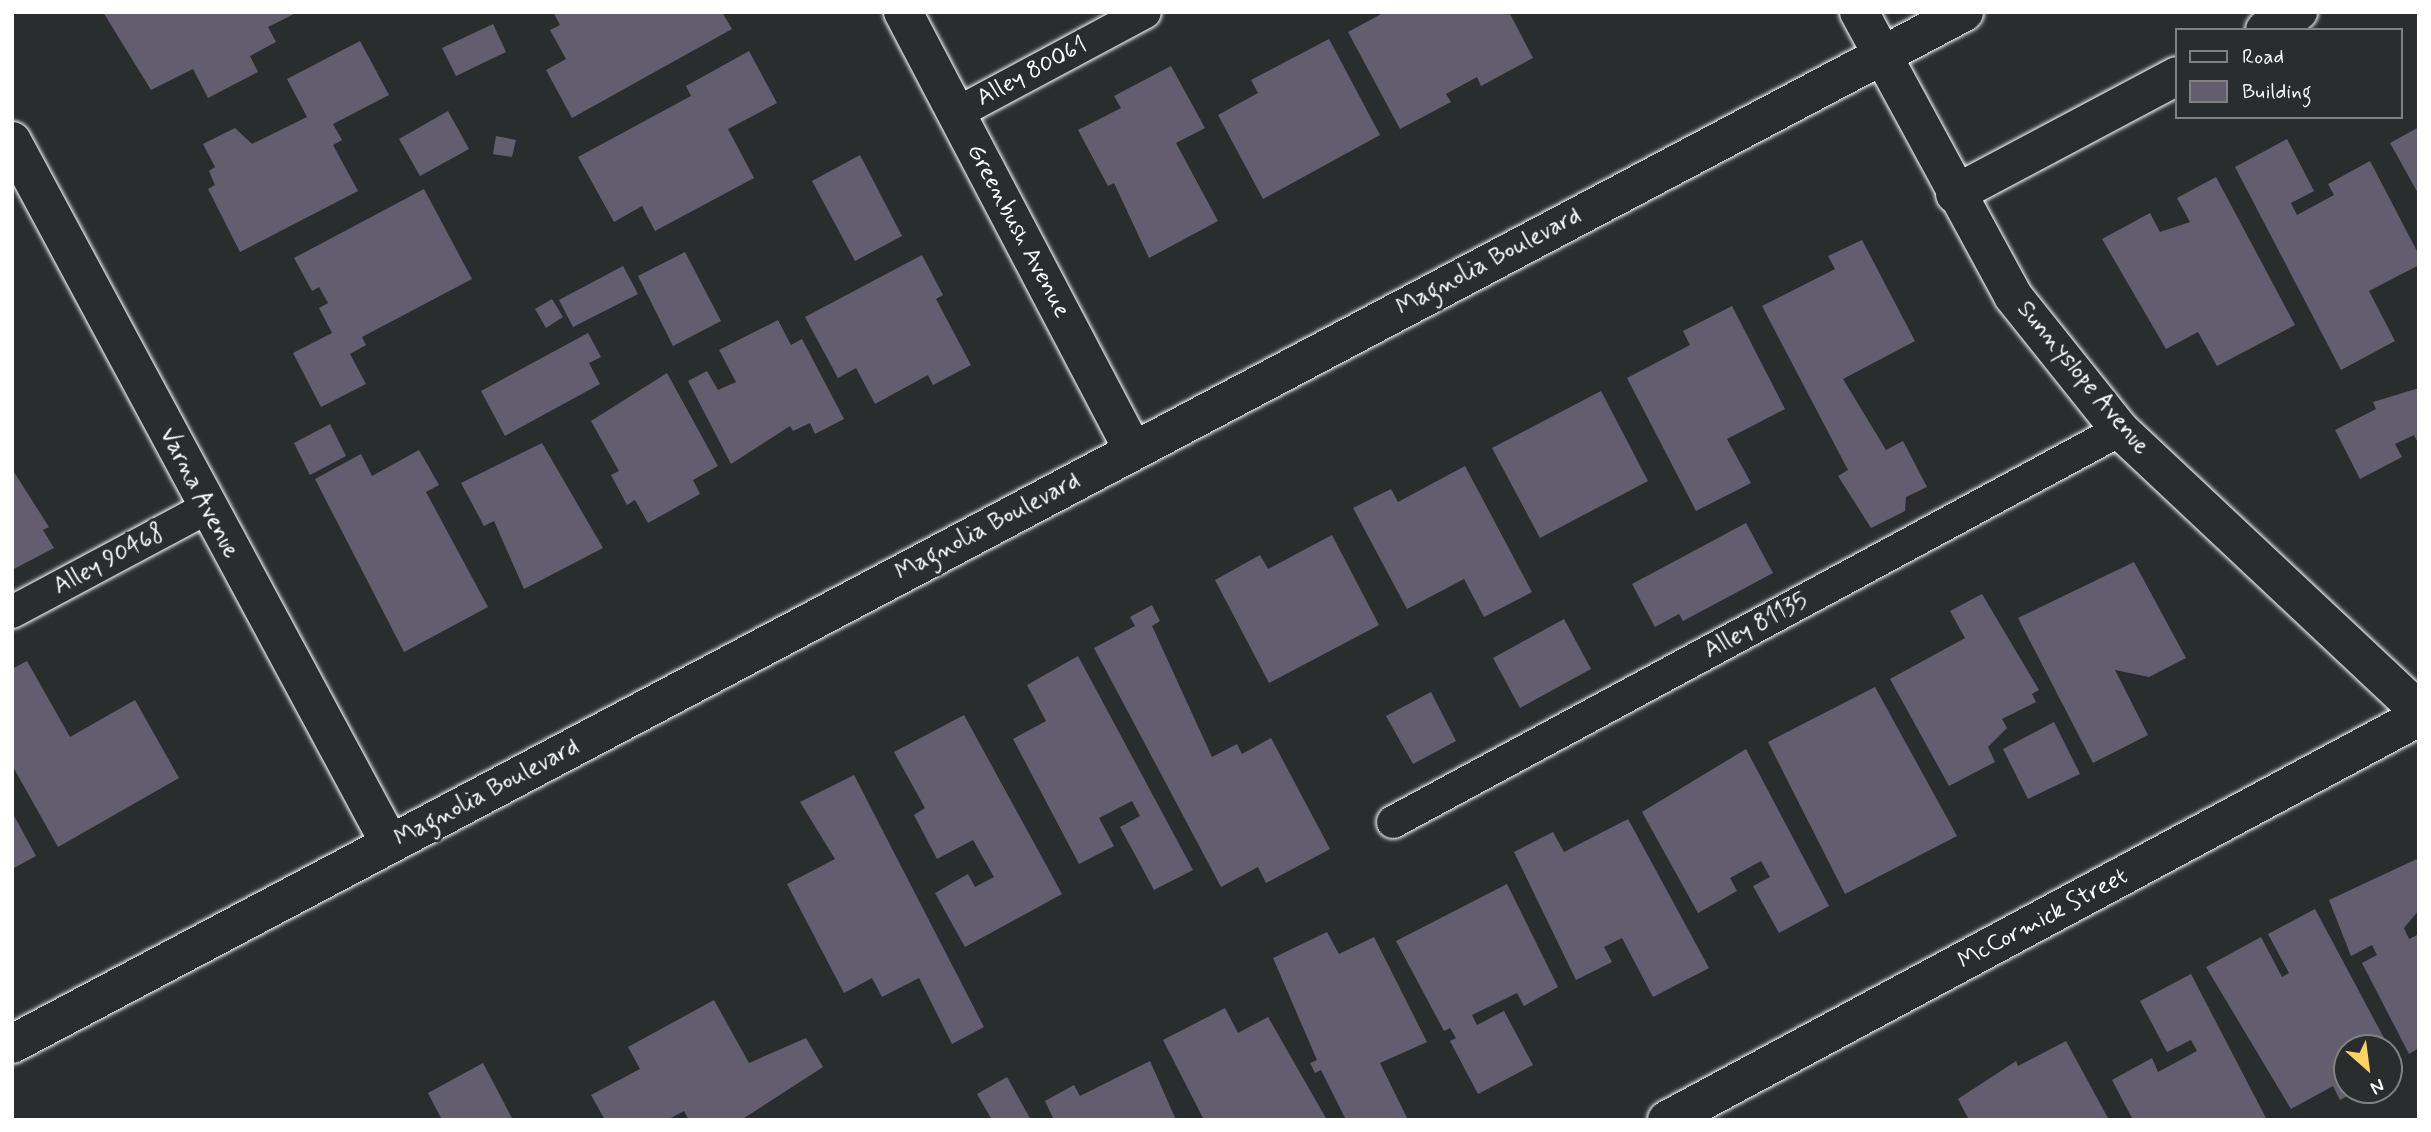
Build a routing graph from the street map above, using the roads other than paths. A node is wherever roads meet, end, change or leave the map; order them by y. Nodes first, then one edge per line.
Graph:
1 (904, 12) edge
2 (1145, 12) edge
3 (1858, 12) edge
4 (1965, 12) edge
5 (2298, 12) edge
6 (2269, 28) edge
7 (1881, 55) junction
8 (2176, 77) edge
9 (957, 113) junction
10 (12, 141) edge
11 (1955, 194) junction
12 (2120, 430) junction
13 (1133, 450) junction
14 (206, 508) junction
15 (12, 612) edge
16 (2419, 711) edge
17 (2419, 717) edge
18 (1393, 822) dead end
19 (390, 844) junction
20 (12, 1044) edge
21 (1667, 1120) edge

1 - 9 street, Greenbush Avenue
2 - 9 lane, Alley 80061
3 - 7 street, Sunnyslope Avenue
4 - 7 street, Magnolia Boulevard
5 - 6 street
7 - 11 street, Sunnyslope Avenue
7 - 13 street, Magnolia Boulevard
8 - 11 street
9 - 13 street, Greenbush Avenue
10 - 14 street, Varna Avenue
11 - 12 street, Sunnyslope Avenue
12 - 16 street, Sunnyslope Avenue
12 - 18 lane, Alley 81135
13 - 19 street, Magnolia Boulevard
14 - 15 lane, Alley 90468
14 - 19 street, Varna Avenue
17 - 21 street, McCormick Street
19 - 20 street, Magnolia Boulevard

